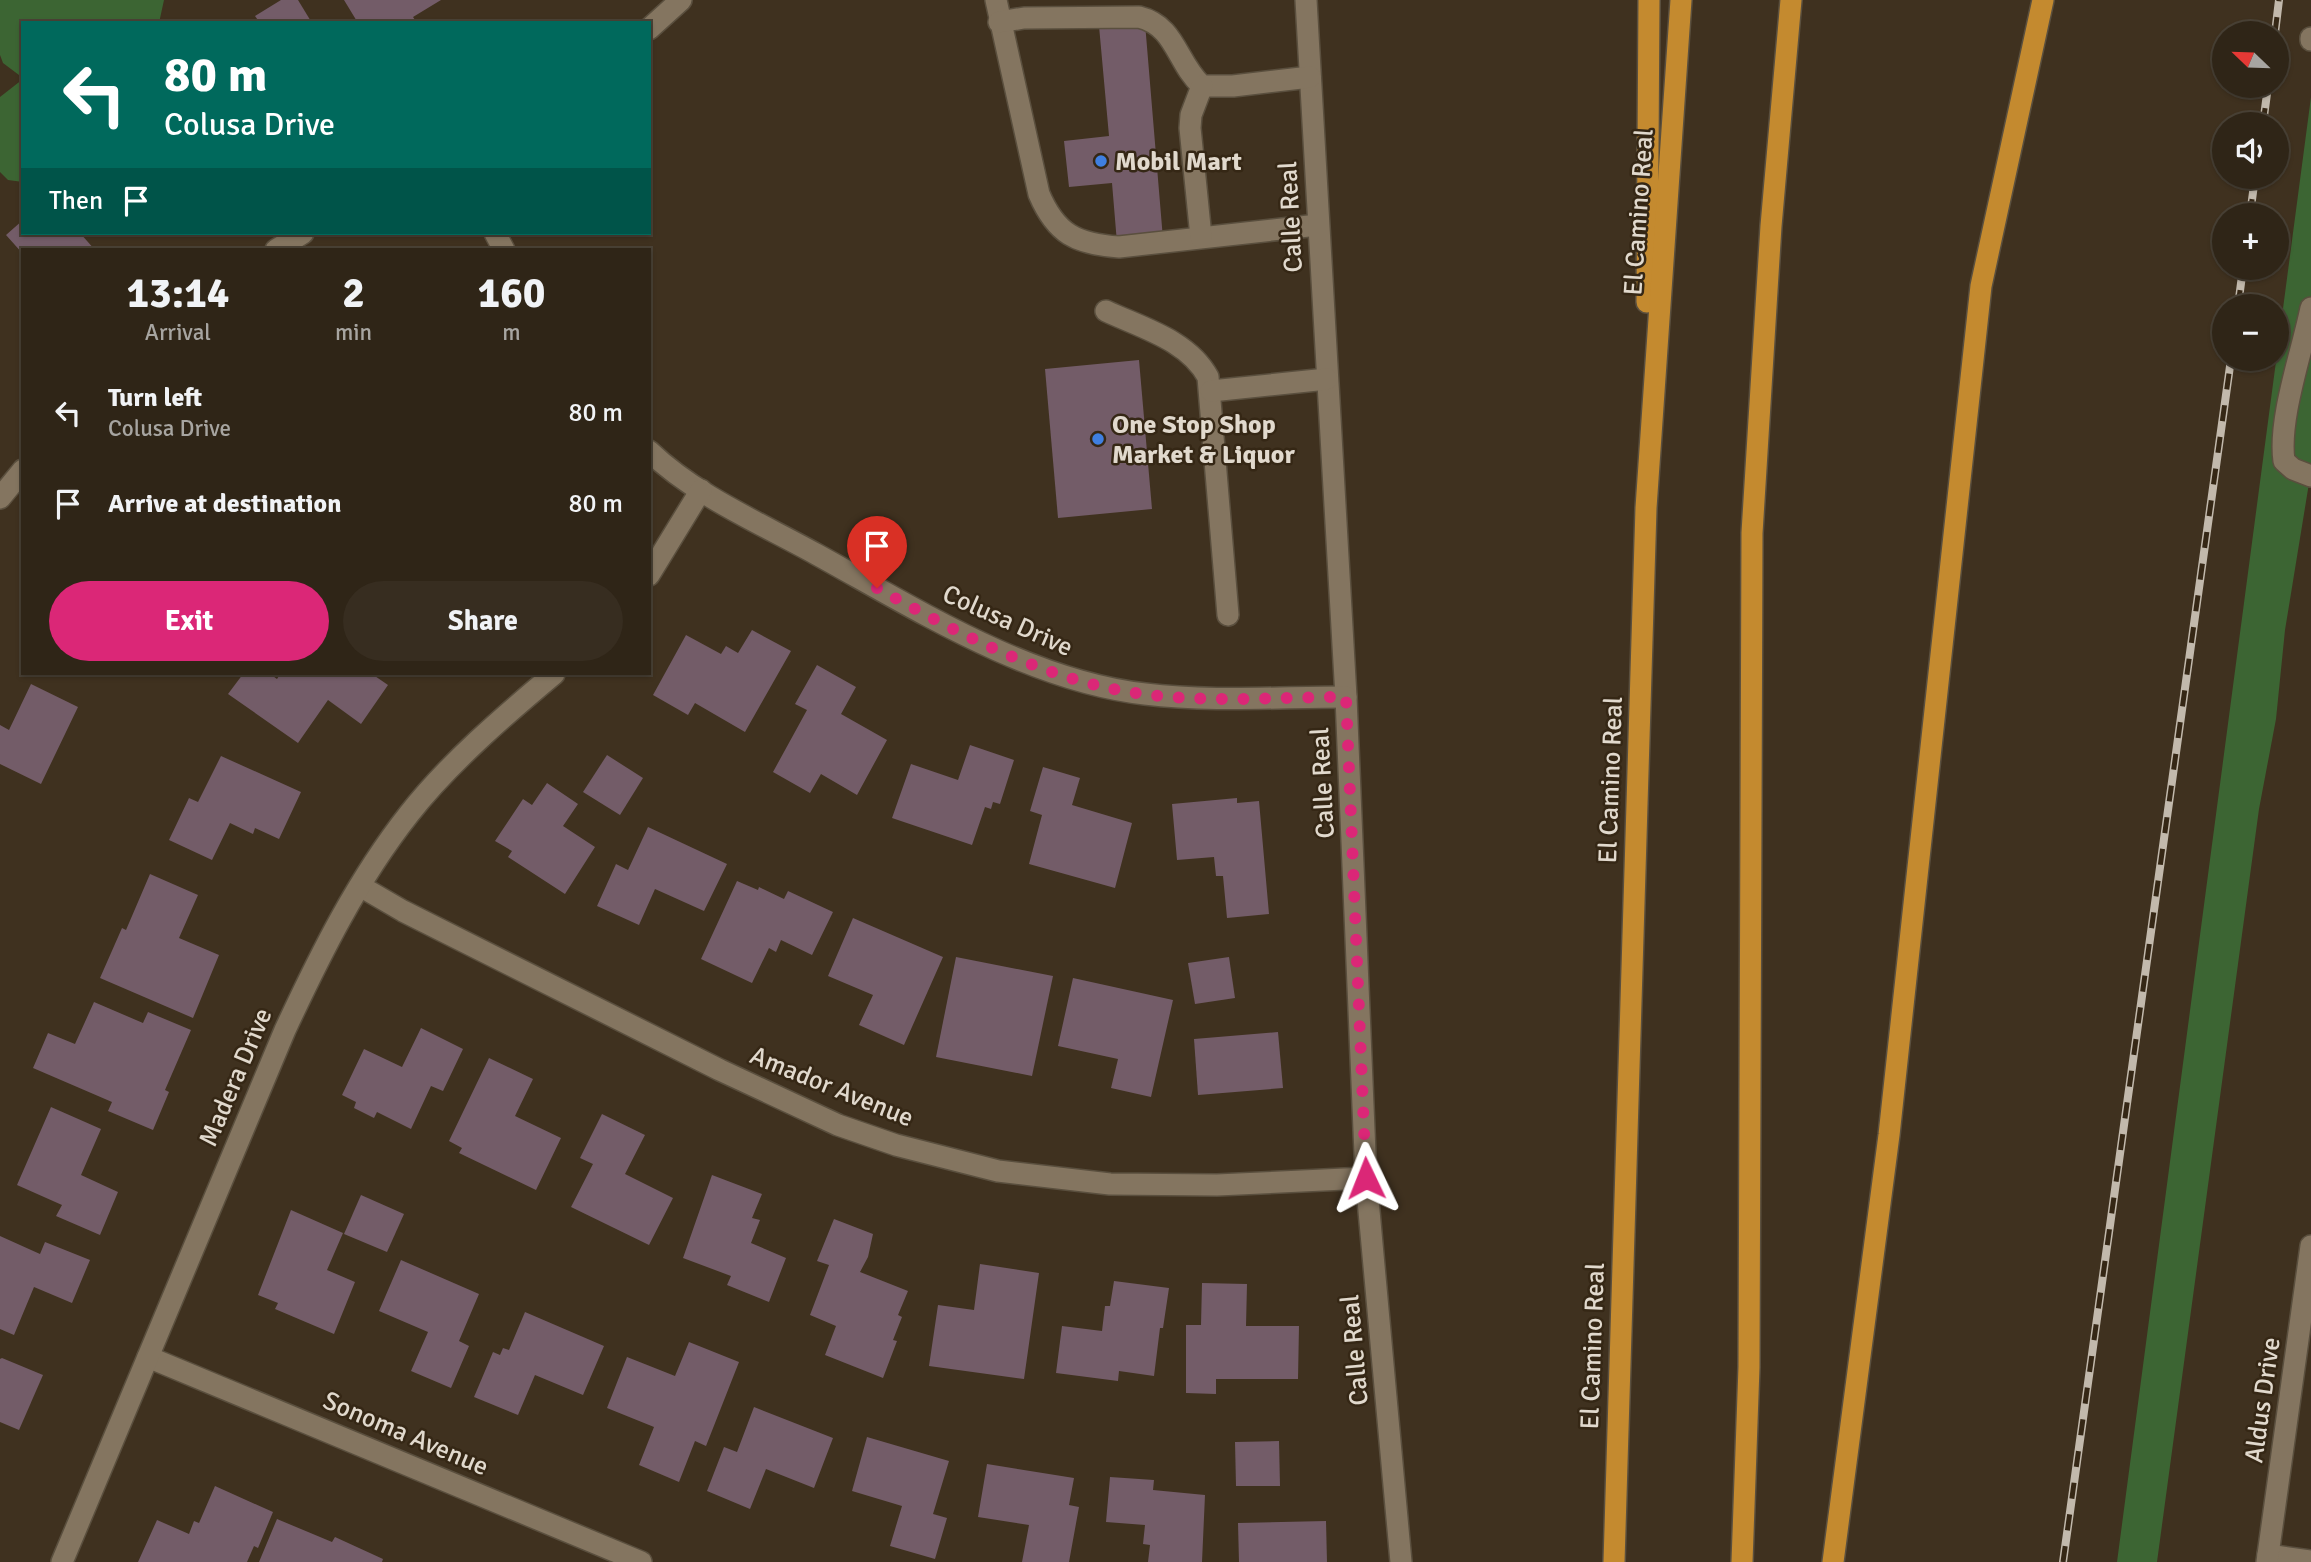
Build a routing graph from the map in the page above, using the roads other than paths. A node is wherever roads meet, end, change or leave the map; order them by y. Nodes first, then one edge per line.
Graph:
1 (681, 0) edge
2 (996, 0) edge
3 (1306, 0) edge
4 (1649, 0) edge
5 (1681, 0) edge
6 (1791, 0) edge
7 (2043, 0) edge
8 (999, 22) junction
9 (651, 27) edge
10 (1310, 77) junction
11 (1202, 86) junction
12 (1318, 225) junction
13 (300, 235) edge
14 (1201, 237) junction
15 (279, 248) edge
16 (2311, 308) edge
17 (1106, 311) dead end
18 (1327, 379) junction
19 (1211, 391) junction
20 (651, 452) edge
21 (21, 472) edge
22 (2311, 476) edge
23 (701, 490) junction
24 (0, 498) edge
25 (1646, 508) junction
26 (651, 572) edge
27 (1228, 615) dead end
28 (553, 675) edge
29 (1346, 697) junction
30 (360, 886) junction
31 (1366, 1178) junction
32 (2311, 1246) edge
33 (2306, 1320) edge
34 (148, 1357) junction
35 (2268, 1558) edge
36 (2311, 1561) edge
37 (62, 1562) edge
38 (641, 1562) edge
39 (1401, 1562) edge
40 (1614, 1562) edge
41 (1742, 1562) edge
42 (1833, 1562) edge

1 - 9 street
2 - 8 street
3 - 10 street, Calle Real
4 - 25 highway
5 - 25 highway, El Camino Real
6 - 41 highway
7 - 42 highway
8 - 11 street
8 - 14 street
10 - 11 street
10 - 12 street, Calle Real
11 - 14 street
12 - 14 street
12 - 18 street, Calle Real
13 - 15 street
16 - 22 street
17 - 19 street
18 - 19 street
18 - 29 street, Calle Real
19 - 27 street
20 - 23 street, Colusa Drive
21 - 24 street
23 - 26 street
23 - 29 street, Colusa Drive
25 - 40 highway, El Camino Real
28 - 30 street, Madera Drive
29 - 31 street, Calle Real
30 - 31 street, Amador Avenue
30 - 34 street, Madera Drive
31 - 39 street, Calle Real
32 - 33 street, Aldus Drive
33 - 35 street, Aldus Drive
34 - 37 street, Madera Drive
34 - 38 street, Sonoma Avenue
35 - 36 street

